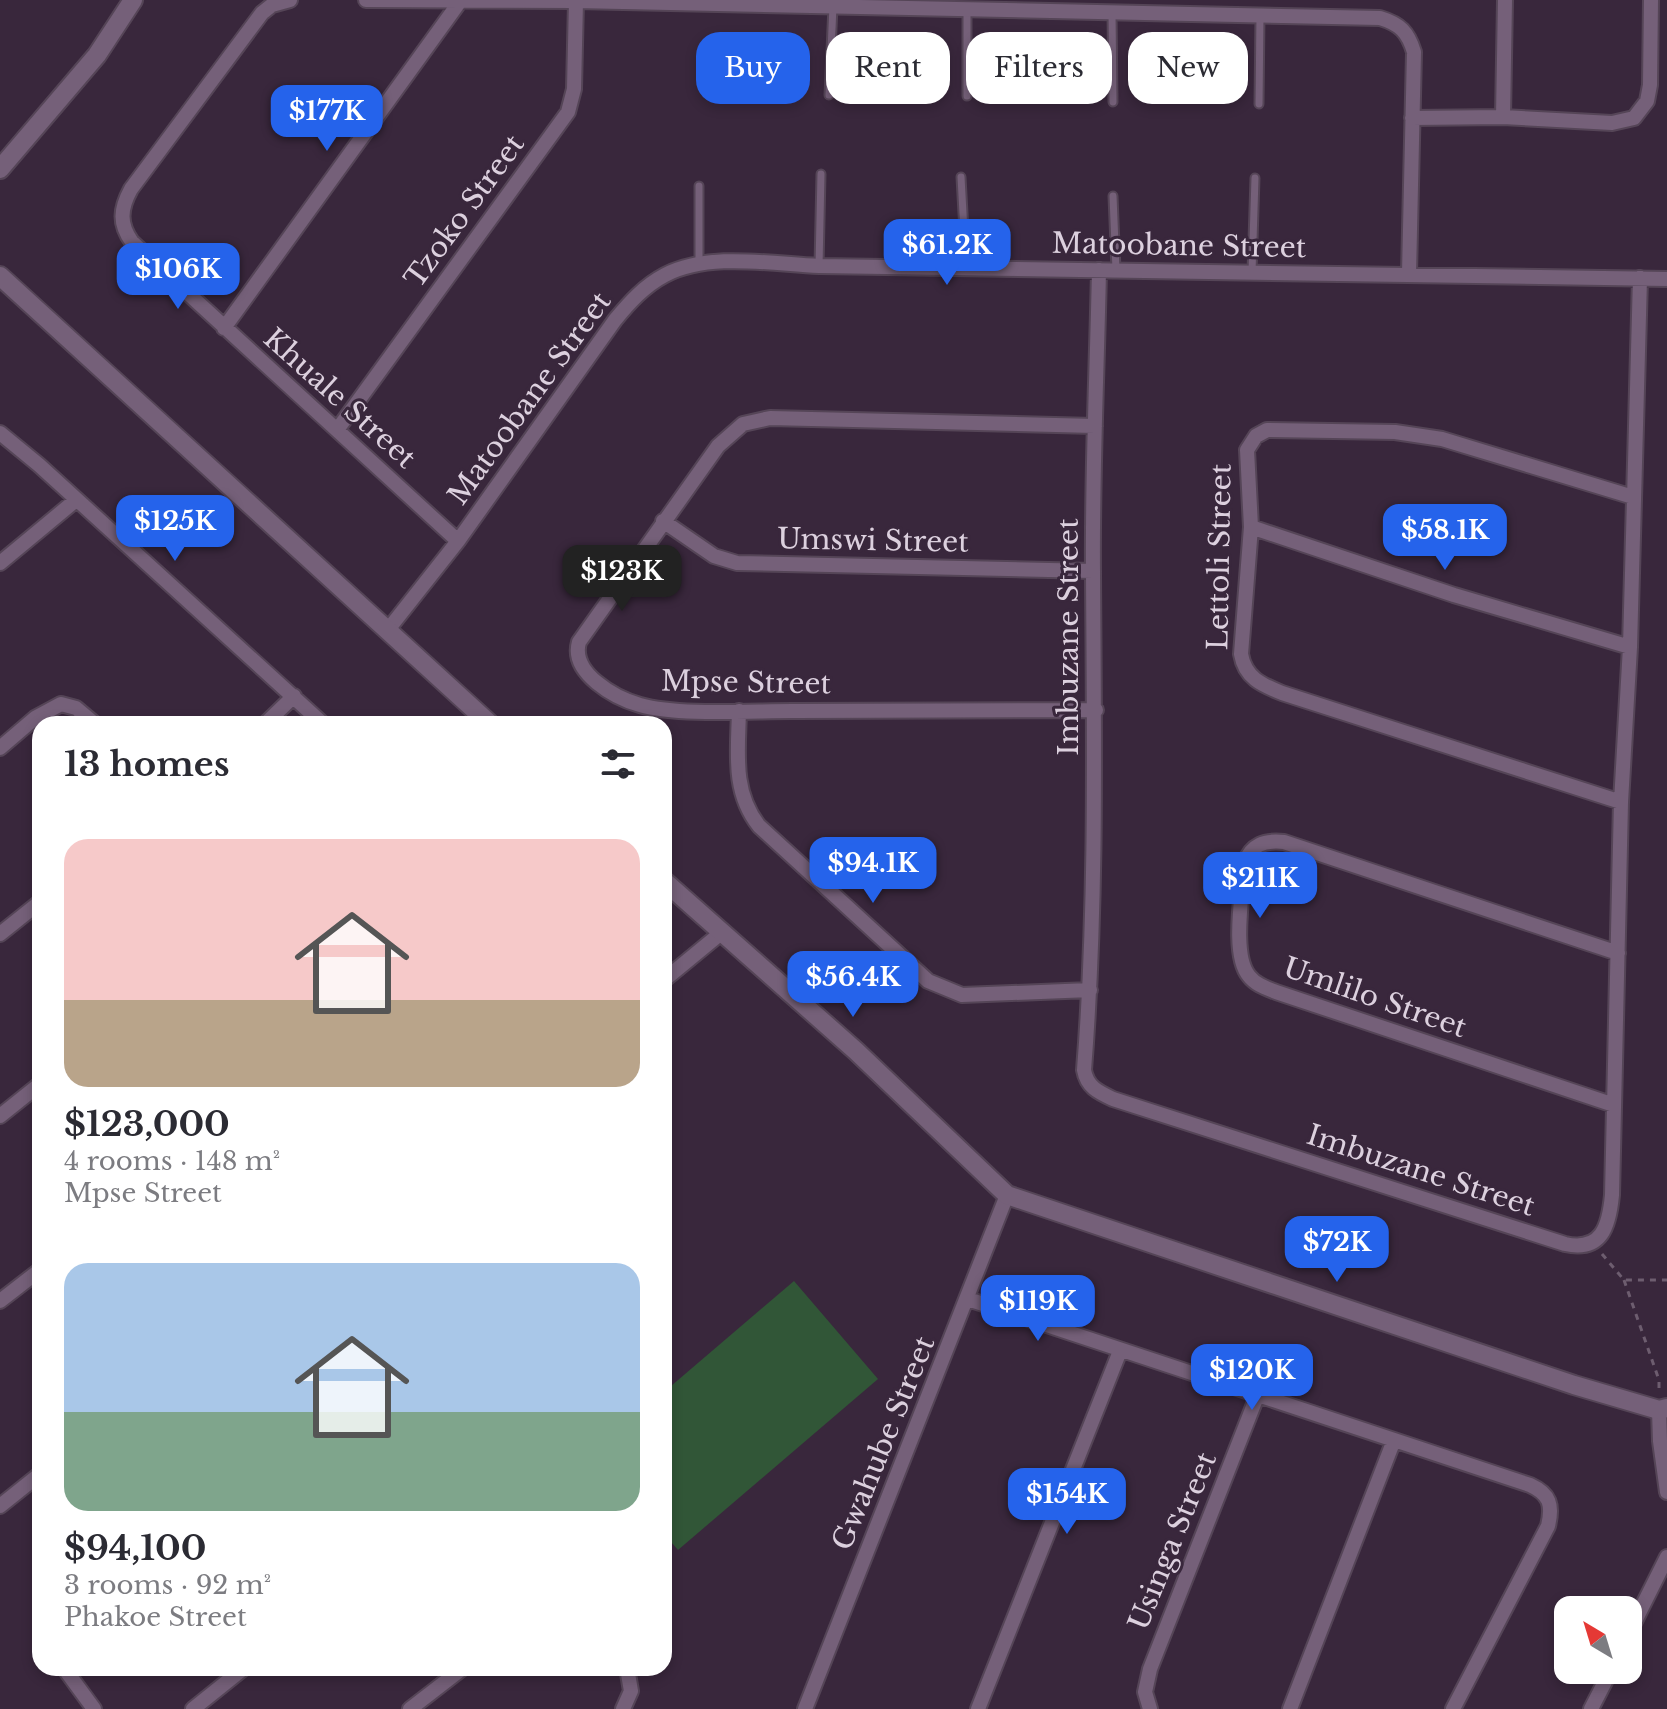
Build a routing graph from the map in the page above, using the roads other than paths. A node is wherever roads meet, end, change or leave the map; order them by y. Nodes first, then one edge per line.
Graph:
1 (133, 0) edge
2 (290, 0) edge
3 (366, 0) edge
4 (461, 0) edge
5 (1505, 0) edge
6 (1651, 0) edge
7 (576, 1) edge
8 (833, 3) edge
9 (967, 9) junction
10 (1112, 12) junction
11 (1260, 14) junction
12 (832, 32) edge
13 (967, 32) edge
14 (1113, 102) dead end
15 (1259, 104) dead end
16 (1503, 117) junction
17 (1412, 118) junction
18 (0, 169) edge
19 (821, 174) dead end
20 (961, 177) dead end
21 (1255, 178) dead end
22 (699, 186) dead end
23 (1113, 196) dead end
24 (699, 265) junction
25 (819, 266) junction
26 (966, 268) junction
27 (1099, 270) junction
28 (1116, 270) junction
29 (1252, 272) junction
30 (1409, 274) junction
31 (0, 276) edge
32 (1640, 278) junction
33 (1667, 279) edge
34 (224, 328) junction
35 (1095, 426) junction
36 (337, 430) junction
37 (0, 433) edge
38 (1633, 497) junction
39 (76, 500) junction
40 (663, 521) junction
41 (1251, 527) junction
42 (458, 541) junction
43 (0, 563) edge
44 (1093, 571) junction
45 (387, 631) junction
46 (1630, 647) junction
47 (294, 696) junction
48 (1096, 710) junction
49 (739, 711) junction
50 (39, 716) edge
51 (86, 716) edge
52 (273, 716) edge
53 (315, 716) edge
54 (481, 716) edge
55 (32, 721) edge
56 (0, 748) edge
57 (1621, 802) junction
58 (672, 888) edge
59 (32, 908) edge
60 (721, 933) junction
61 (0, 934) edge
62 (1618, 953) junction
63 (672, 973) edge
64 (1090, 990) junction
65 (32, 1090) edge
66 (1614, 1105) junction
67 (0, 1116) edge
68 (1007, 1195) junction
69 (32, 1276) edge
70 (968, 1299) junction
71 (0, 1301) edge
72 (1120, 1351) junction
73 (1258, 1394) junction
74 (1663, 1409) edge
75 (1394, 1440) junction
76 (32, 1480) edge
77 (1667, 1492) edge
78 (0, 1506) edge
79 (1667, 1557) edge
80 (1642, 1607) edge
81 (70, 1676) edge
82 (234, 1676) edge
83 (453, 1676) edge
84 (628, 1676) edge
85 (1604, 1684) edge
86 (94, 1709) edge
87 (193, 1709) edge
88 (410, 1709) edge
89 (623, 1709) edge
90 (805, 1709) edge
91 (978, 1709) edge
92 (1150, 1709) edge
93 (1290, 1709) edge
94 (1453, 1709) edge
95 (1591, 1709) edge

1 - 18 street
2 - 34 street, Khuale Street
3 - 4 street
4 - 7 street
4 - 34 street
5 - 16 street
6 - 16 street
7 - 8 street
7 - 36 street, Tzoko Street
8 - 9 street
8 - 12 lane
9 - 10 street
9 - 13 lane
10 - 11 street
10 - 14 lane
11 - 15 lane
11 - 17 street
16 - 17 street
17 - 30 street
19 - 25 lane
20 - 26 lane
21 - 29 lane
22 - 24 lane
23 - 28 lane
24 - 25 street, Matoobane Street
24 - 42 street, Matoobane Street
25 - 26 street, Matoobane Street
26 - 27 street, Matoobane Street
27 - 28 street, Matoobane Street
27 - 35 street, Imbuzane Street
28 - 29 street, Matoobane Street
29 - 30 street, Matoobane Street
30 - 32 street, Matoobane Street
31 - 45 street
32 - 33 street, Matoobane Street
32 - 38 street
34 - 36 street, Khuale Street
35 - 40 street, Mpse Street
35 - 44 street, Imbuzane Street
36 - 42 street, Khuale Street
37 - 39 street
38 - 41 street, Lettoli Street
38 - 46 street
39 - 43 street
39 - 47 street
40 - 44 street, Umswi Street
40 - 49 street, Mpse Street
41 - 46 street
41 - 57 street, Lettoli Street
42 - 45 street, Matoobane Street
44 - 48 street, Imbuzane Street
45 - 54 street
46 - 57 street
47 - 52 street
47 - 53 street
48 - 49 street, Mpse Street
48 - 64 street, Imbuzane Street
49 - 64 street
50 - 51 street
55 - 56 street
57 - 62 street
58 - 60 street
59 - 61 street
60 - 63 street
60 - 68 street
62 - 66 street
62 - 66 street, Umlilo Street
64 - 66 street, Imbuzane Street
65 - 67 street
68 - 70 street, Gwahube Street
68 - 74 street
69 - 71 street
70 - 72 street
70 - 90 street, Gwahube Street
72 - 73 street
72 - 91 street
73 - 75 street
73 - 92 street, Usinga Street
74 - 77 street
75 - 93 street
75 - 94 street
76 - 78 street
79 - 80 street
81 - 86 street
82 - 87 street
83 - 88 street
84 - 89 street
85 - 95 street

